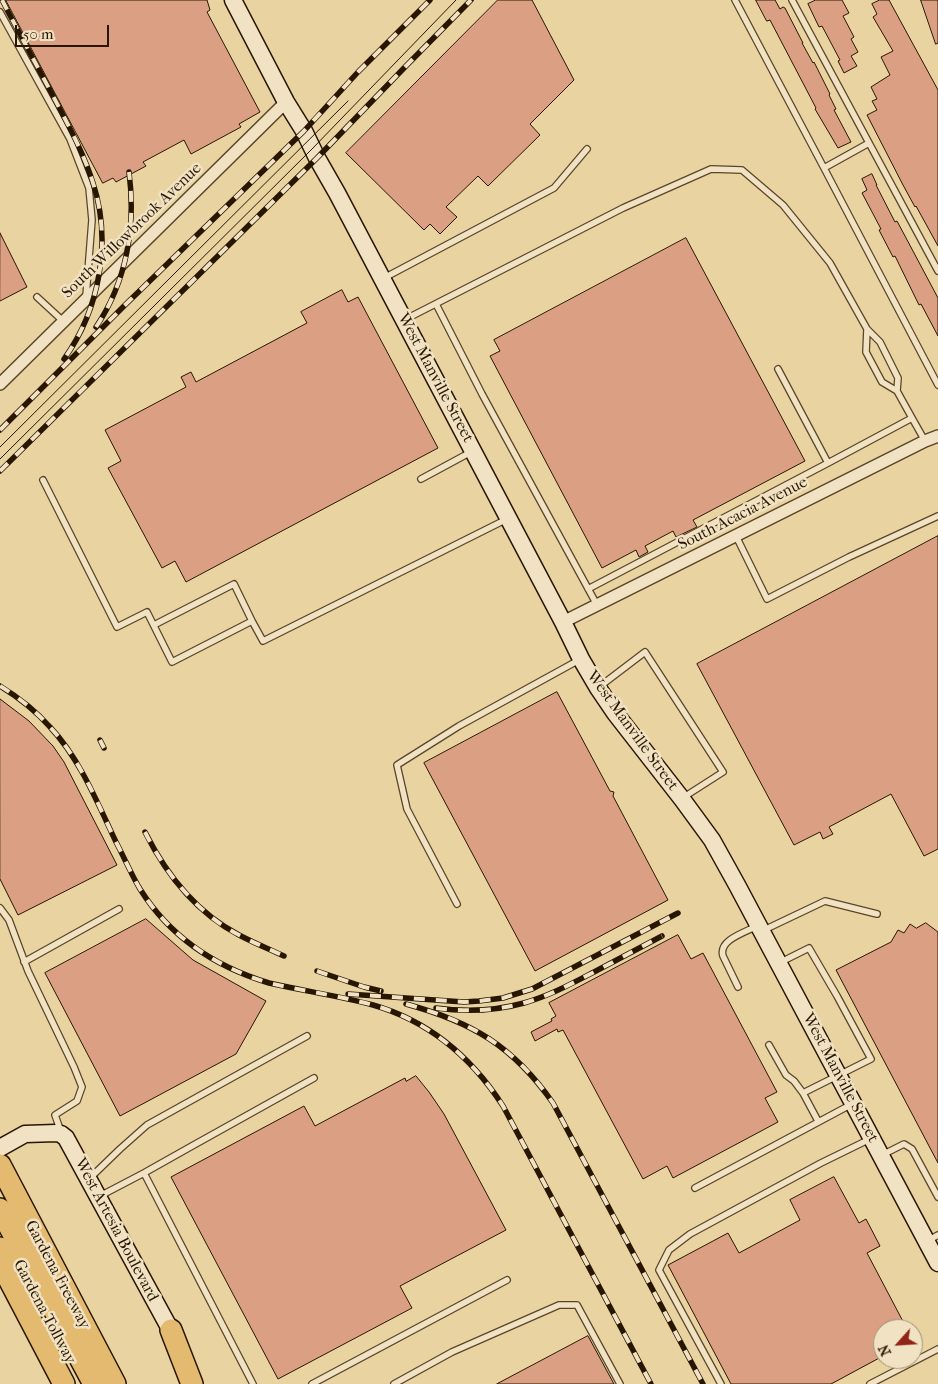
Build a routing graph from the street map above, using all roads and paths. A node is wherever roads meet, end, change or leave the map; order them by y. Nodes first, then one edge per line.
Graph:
1 (233, 0) edge
2 (735, 0) edge
3 (792, 0) edge
4 (0, 12) edge
5 (286, 102) junction
6 (869, 143) junction
7 (587, 150) dead end
8 (824, 168) junction
9 (938, 271) edge
10 (382, 278) junction
11 (37, 298) dead end
12 (86, 298) junction
13 (436, 304) junction
14 (404, 320) junction
15 (63, 321) junction
16 (867, 329) junction
17 (778, 369) dead end
18 (0, 384) edge
19 (938, 385) edge
20 (897, 391) junction
21 (912, 418) junction
22 (938, 436) edge
23 (925, 441) junction
24 (473, 452) junction
25 (828, 462) junction
26 (421, 479) dead end
27 (43, 480) dead end
28 (938, 516) edge
29 (509, 518) junction
30 (736, 536) junction
31 (229, 576) dead end
32 (234, 584) junction
33 (588, 589) junction
34 (597, 605) junction
35 (252, 621) junction
36 (563, 622) junction
37 (154, 625) junction
38 (581, 659) junction
39 (598, 688) junction
40 (682, 799) junction
41 (457, 904) dead end
42 (0, 908) edge
43 (119, 909) dead end
44 (877, 914) dead end
45 (761, 928) junction
46 (24, 962) junction
47 (779, 963) junction
48 (738, 988) dead end
49 (307, 1036) dead end
50 (769, 1045) dead end
51 (839, 1075) junction
52 (314, 1078) dead end
53 (804, 1093) junction
54 (854, 1103) junction
55 (818, 1121) junction
56 (62, 1134) junction
57 (872, 1138) junction
58 (0, 1148) edge
59 (881, 1156) junction
60 (0, 1166) edge
61 (144, 1174) junction
62 (89, 1180) junction
63 (695, 1188) dead end
64 (98, 1197) junction
65 (938, 1197) edge
66 (8, 1203) edge
67 (932, 1238) edge
68 (0, 1248) edge
69 (0, 1262) edge
70 (938, 1263) edge
71 (507, 1280) dead end
72 (170, 1330) junction
73 (938, 1348) edge
74 (64, 1384) edge
75 (82, 1384) edge
76 (94, 1384) edge
77 (115, 1384) edge
78 (192, 1384) edge
79 (200, 1384) edge
80 (253, 1384) edge
81 (312, 1384) edge
82 (394, 1384) edge
83 (620, 1384) edge
84 (721, 1384) edge
85 (870, 1384) edge

1 - 5 street, West Manville Street
2 - 8 lane
3 - 6 lane
4 - 12 lane
5 - 10 street, West Manville Street
5 - 12 street, South Willowbrook Avenue
6 - 8 lane
6 - 9 lane
7 - 10 lane
8 - 19 lane
10 - 14 street, West Manville Street
11 - 15 lane
12 - 15 street, South Willowbrook Avenue
13 - 14 lane
13 - 16 lane
13 - 33 lane
14 - 24 street, West Manville Street
15 - 18 street, South Willowbrook Avenue
16 - 20 lane
16 - 20 lane
17 - 25 lane
20 - 21 lane
21 - 23 lane
21 - 25 lane
22 - 23 street, South Acacia Avenue
23 - 30 street, South Acacia Avenue
24 - 26 lane
24 - 29 street, West Manville Street
25 - 33 lane
27 - 37 lane
28 - 30 lane
29 - 35 lane
29 - 36 street, West Manville Street
30 - 34 street, South Acacia Avenue
31 - 32 lane
32 - 35 lane
32 - 37 lane
33 - 34 lane
34 - 36 street, South Acacia Avenue
35 - 37 lane
36 - 38 street, West Manville Street
38 - 39 street, West Manville Street
38 - 41 lane
39 - 40 street, West Manville Street
39 - 40 lane
40 - 45 street, West Manville Street
42 - 46 lane
43 - 46 lane
44 - 45 lane
45 - 47 street, West Manville Street
45 - 48 lane
46 - 56 lane
47 - 51 street, West Manville Street
47 - 51 lane
49 - 62 lane
50 - 53 lane
51 - 53 lane
51 - 54 street, West Manville Street
52 - 61 lane
53 - 55 lane
54 - 55 lane
54 - 57 street, West Manville Street
55 - 63 lane
56 - 58 street
56 - 62 street, West Artesia Boulevard
57 - 59 street, West Manville Street
57 - 84 lane
59 - 65 lane
59 - 67 street, West Manville Street
60 - 66 highway, Gardena Freeway
61 - 64 lane
61 - 80 lane
62 - 64 street, West Artesia Boulevard
64 - 72 street, West Artesia Boulevard
66 - 76 highway, Gardena Tollway
66 - 77 highway, Gardena Freeway
67 - 70 street, West Manville Street
68 - 75 highway, Gardena Tollway
69 - 74 highway
71 - 81 lane
72 - 78 highway
72 - 79 street, West Artesia Boulevard
73 - 85 lane
82 - 83 lane

